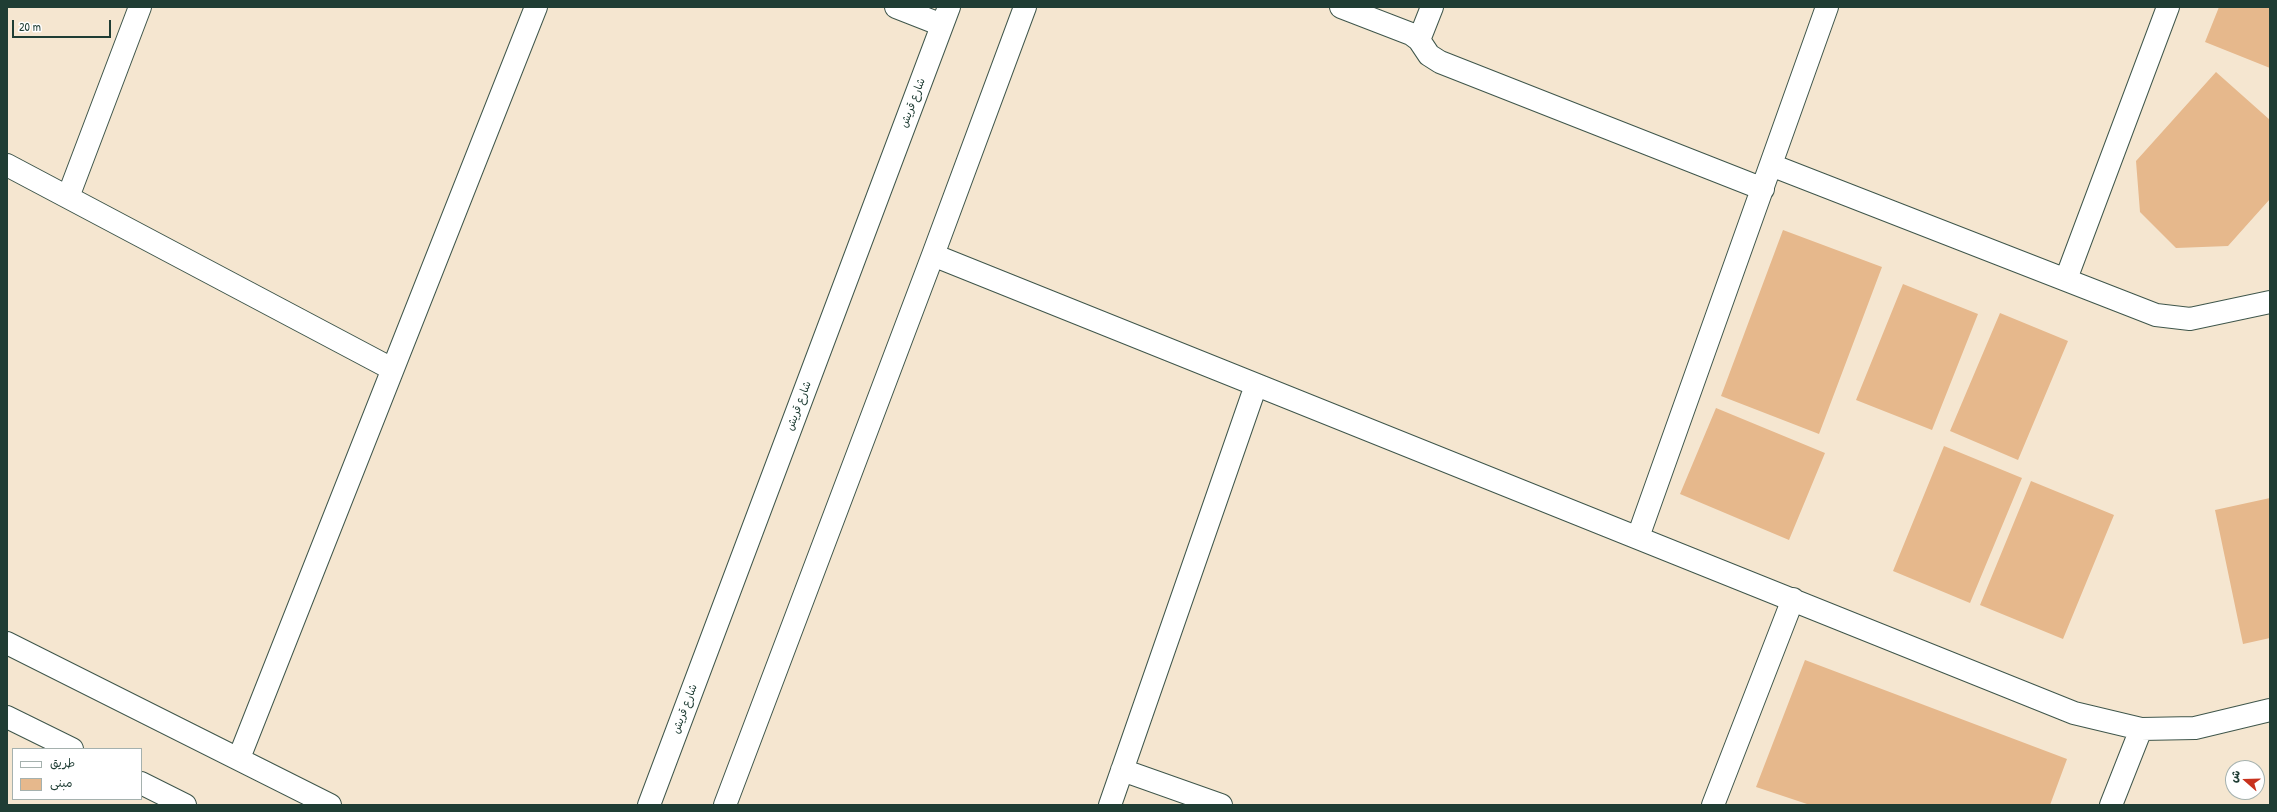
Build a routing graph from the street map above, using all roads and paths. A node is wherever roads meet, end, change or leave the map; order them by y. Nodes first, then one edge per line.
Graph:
1 (140, 7) edge
2 (536, 7) edge
3 (896, 7) edge
4 (1025, 7) edge
5 (1341, 7) edge
6 (1432, 7) edge
7 (1827, 7) edge
8 (2168, 7) edge
9 (945, 16) edge
10 (1420, 40) junction
11 (7, 165) edge
12 (1771, 165) junction
13 (1762, 189) junction
14 (68, 197) junction
15 (933, 255) junction
16 (2066, 279) junction
17 (2269, 299) edge
18 (392, 369) junction
19 (1256, 385) junction
20 (1638, 537) junction
21 (1793, 599) junction
22 (7, 643) edge
23 (2270, 710) edge
24 (7, 717) edge
25 (2141, 729) junction
26 (70, 748) edge
27 (238, 758) junction
28 (1122, 770) junction
29 (142, 785) edge
30 (178, 803) edge
31 (330, 805) edge
32 (649, 805) edge
33 (725, 805) edge
34 (1110, 805) edge
35 (1221, 805) edge
36 (1714, 805) edge
37 (2111, 805) edge

1 - 14 street
2 - 18 street
3 - 9 street
4 - 15 street
5 - 10 street
6 - 10 street
7 - 12 street
8 - 16 street
9 - 32 street, شارع قريش
10 - 13 street
11 - 14 street
12 - 13 street
12 - 16 street
13 - 20 street
14 - 18 street
15 - 19 street
15 - 33 street
16 - 17 street
18 - 27 street
19 - 20 street
19 - 28 street
20 - 21 street
21 - 25 street
21 - 36 street
22 - 27 street
23 - 25 street
24 - 26 street
25 - 37 street
27 - 31 street
28 - 34 street
28 - 35 street
29 - 30 street

